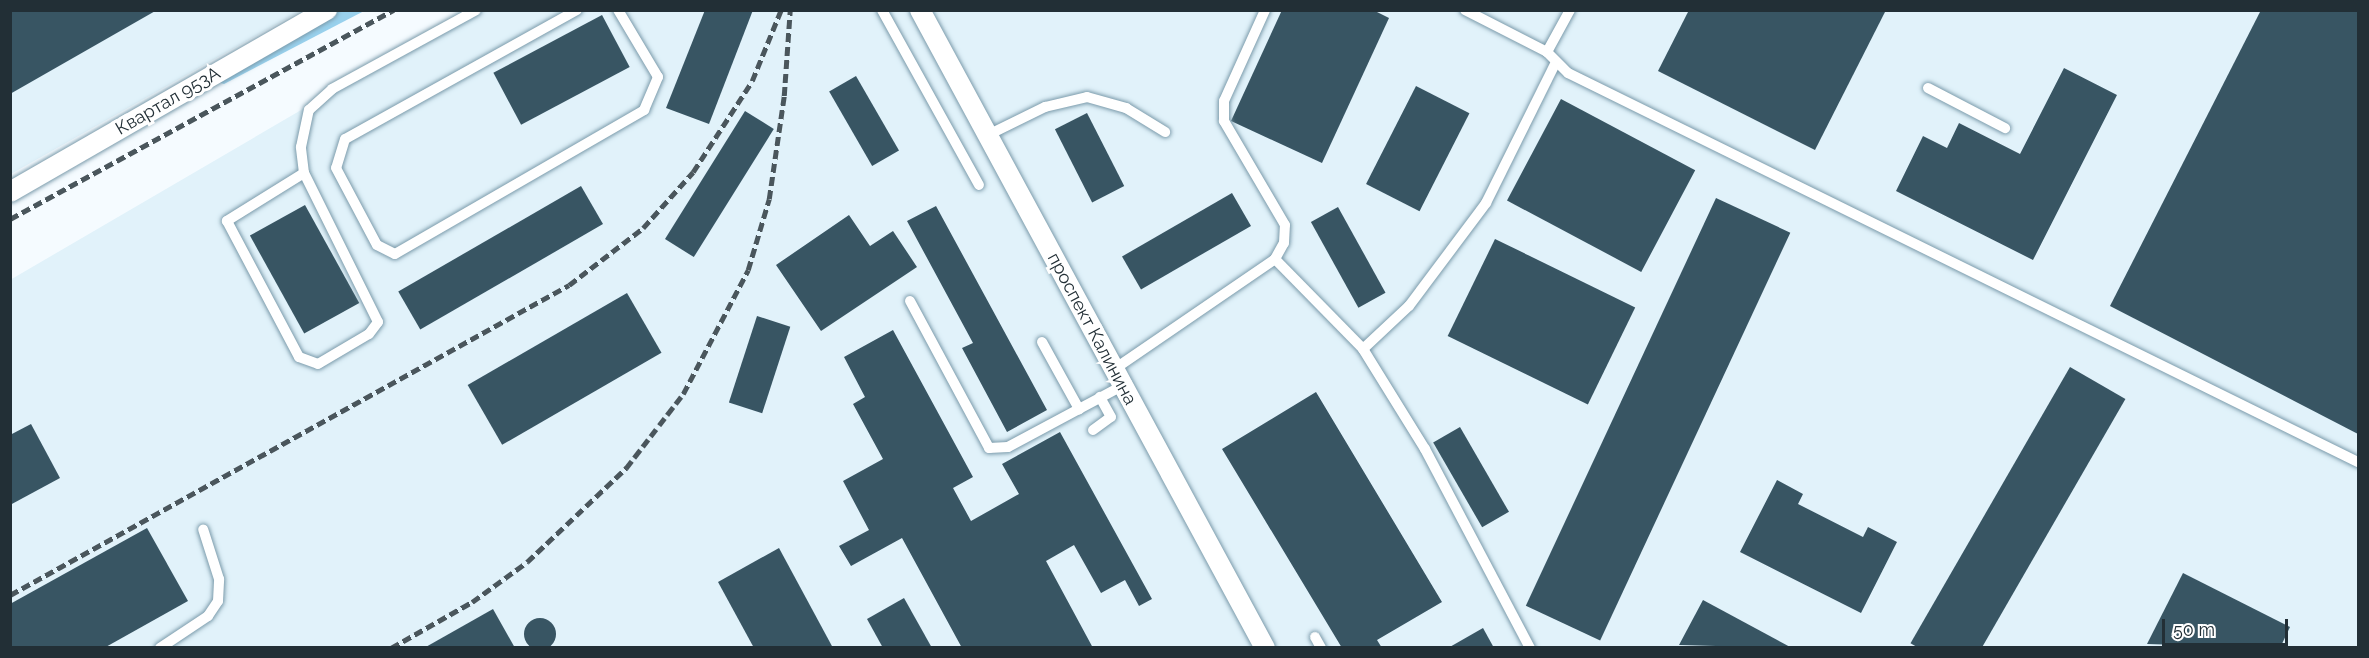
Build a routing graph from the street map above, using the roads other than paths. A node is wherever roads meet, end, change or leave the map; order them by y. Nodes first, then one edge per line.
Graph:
1 (327, 10) edge
2 (476, 10) edge
3 (577, 10) edge
4 (618, 10) edge
5 (882, 10) edge
6 (920, 10) edge
7 (1265, 10) edge
8 (1465, 10) edge
9 (1570, 10) edge
10 (1547, 52) junction
11 (1556, 62) junction
12 (1928, 88) dead end
13 (2005, 128) dead end
14 (1165, 132) dead end
15 (988, 135) junction
16 (304, 173) junction
17 (978, 185) dead end
18 (10, 192) edge
19 (1275, 259) junction
20 (910, 301) dead end
21 (1042, 342) dead end
22 (1363, 349) junction
23 (1118, 378) junction
24 (1100, 397) junction
25 (1079, 409) junction
26 (1093, 430) dead end
27 (2358, 462) edge
28 (203, 529) dead end
29 (160, 648) edge
30 (1264, 648) edge
31 (1530, 648) edge

1 - 18 street, Квартал 953А
2 - 16 lane
3 - 4 lane
5 - 17 lane
6 - 15 street, проспект Калинина
7 - 19 lane
8 - 10 lane
9 - 10 lane
10 - 11 lane
11 - 22 lane
11 - 27 lane
12 - 13 lane
14 - 15 lane
15 - 23 street, проспект Калинина
16 - 16 lane
19 - 22 lane
19 - 23 lane
20 - 25 lane
21 - 25 lane
22 - 31 lane
23 - 24 lane
23 - 30 street, проспект Калинина
24 - 25 lane
24 - 26 lane
28 - 29 lane

